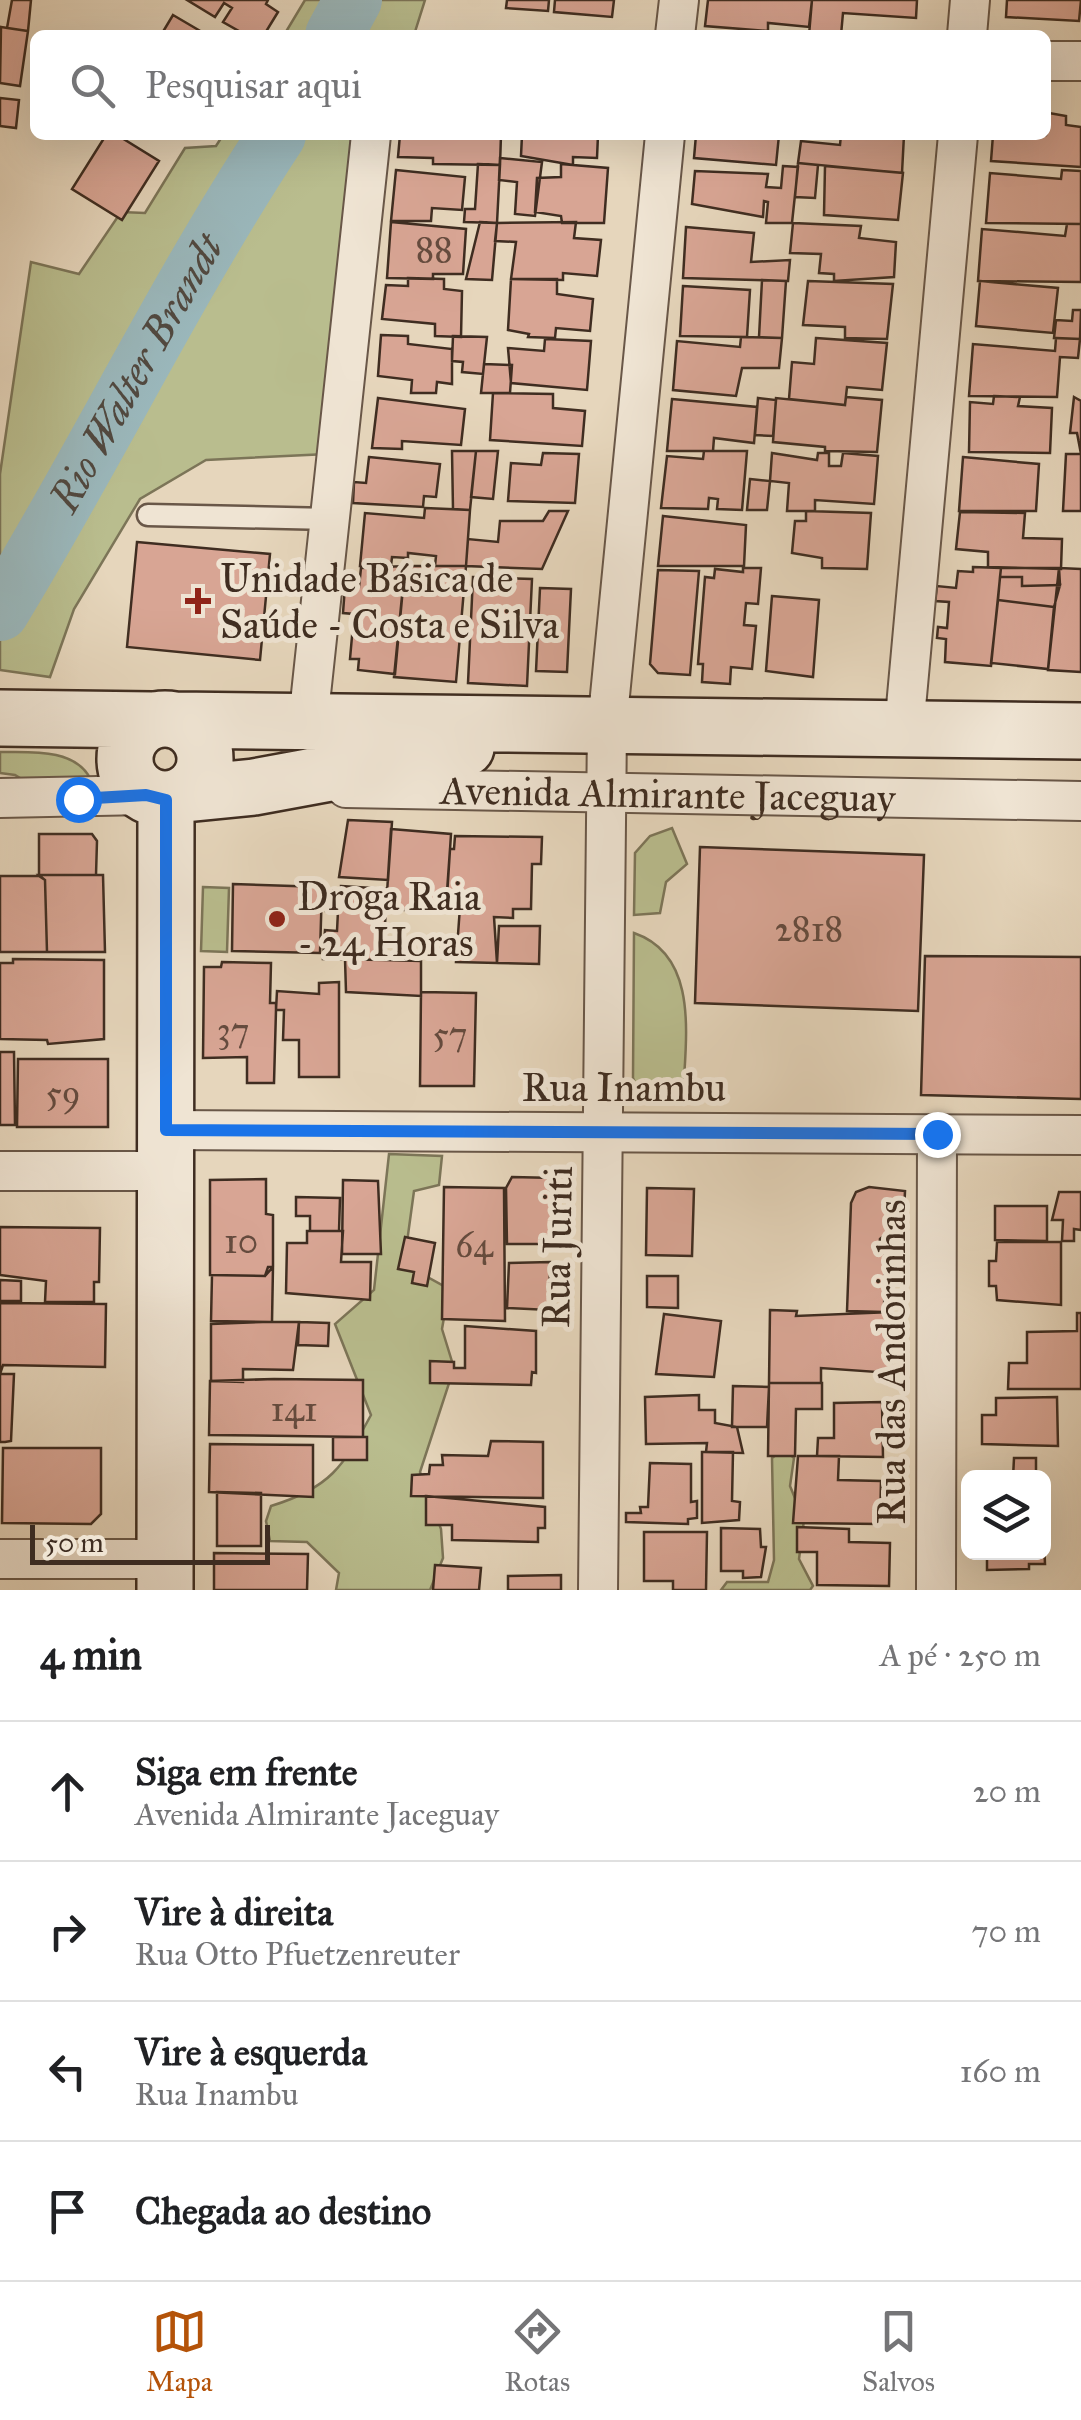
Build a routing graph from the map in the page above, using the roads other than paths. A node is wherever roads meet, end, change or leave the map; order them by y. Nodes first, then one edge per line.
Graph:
1 (678, 0) edge
2 (970, 0) edge
3 (675, 30) edge
4 (967, 30) edge
5 (1051, 61) edge
6 (1081, 61) edge
7 (370, 140) edge
8 (665, 140) edge
9 (958, 140) edge
10 (148, 515) dead end
11 (330, 519) junction
12 (164, 720) junction
13 (2, 721) edge
14 (308, 722) junction
15 (607, 726) junction
16 (904, 729) junction
17 (1081, 731) edge
18 (254, 787) junction
19 (157, 792) junction
20 (607, 793) junction
21 (0, 798) edge
22 (1081, 801) edge
23 (603, 1132) junction
24 (937, 1134) junction
25 (1081, 1135) edge
26 (166, 1150) junction
27 (0, 1171) edge
28 (0, 1559) edge
29 (165, 1575) edge
30 (598, 1590) edge
31 (936, 1590) edge

1 - 3 street
2 - 4 street
5 - 6 street
7 - 11 street
8 - 15 street, Rua Juriti
9 - 16 street
10 - 11 lane
11 - 14 street
12 - 13 main road, Avenida Almirante Jaceguay
12 - 14 main road, Avenida Almirante Jaceguay
12 - 19 main road
12 - 19 main road
13 - 19 main road
14 - 15 main road, Avenida Almirante Jaceguay
15 - 16 main road, Avenida Almirante Jaceguay
15 - 18 main road, Avenida Almirante Jaceguay
15 - 20 street, Rua Juriti
16 - 17 main road, Avenida Almirante Jaceguay
18 - 19 main road, Avenida Almirante Jaceguay
18 - 20 street, Avenida Almirante Jaceguay
19 - 21 street, Avenida Almirante Jaceguay
19 - 26 main road
20 - 22 street, Avenida Almirante Jaceguay
20 - 23 street, Rua Juriti
23 - 24 street, Rua Inambu
23 - 26 street, Rua Inambu
23 - 30 street, Rua Juriti
24 - 25 street, Rua Inambu
24 - 31 street, Rua das Andorinhas
26 - 27 street, Rua Inambu
26 - 29 main road
28 - 29 street

